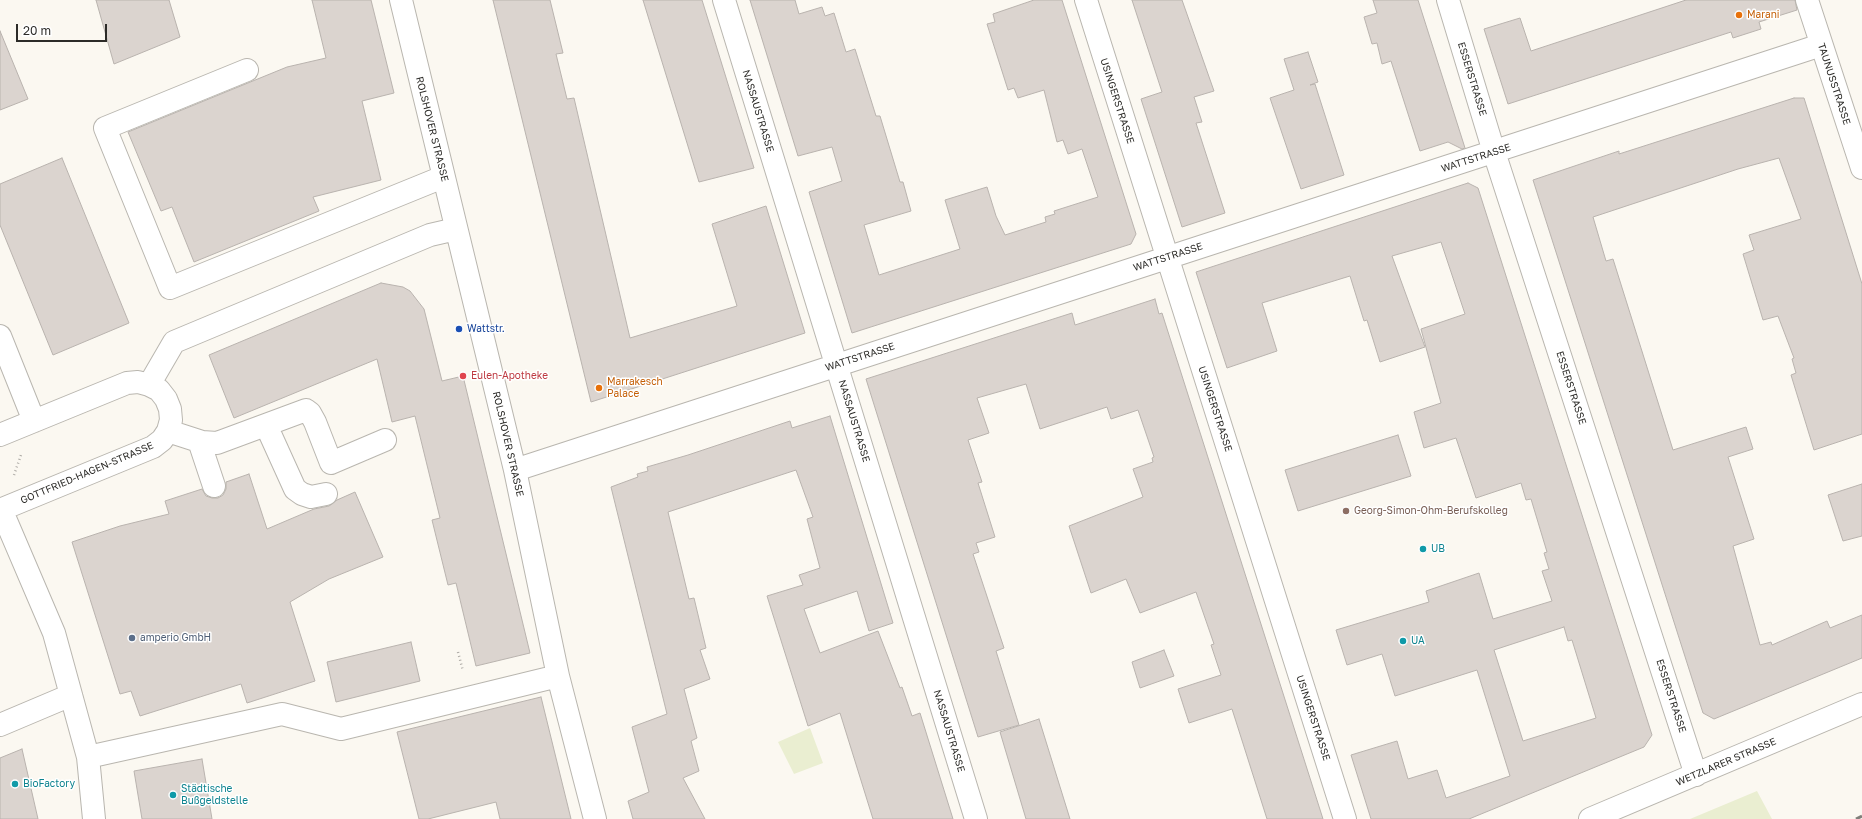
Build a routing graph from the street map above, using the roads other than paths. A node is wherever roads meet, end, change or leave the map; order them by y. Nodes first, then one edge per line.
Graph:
1 (400, 0) edge
2 (724, 0) edge
3 (1086, 0) edge
4 (1448, 0) edge
5 (1807, 0) edge
6 (1821, 45) junction
7 (247, 70) dead end
8 (1494, 152) junction
9 (1862, 168) edge
10 (443, 176) junction
11 (456, 229) junction
12 (1167, 257) junction
13 (0, 336) edge
14 (837, 365) junction
15 (149, 385) junction
16 (34, 421) junction
17 (266, 425) junction
18 (168, 431) junction
19 (0, 435) edge
20 (199, 440) junction
21 (385, 440) dead end
22 (515, 470) junction
23 (214, 486) dead end
24 (326, 494) dead end
25 (1, 509) edge
26 (558, 676) junction
27 (71, 694) junction
28 (1862, 704) edge
29 (0, 725) edge
30 (88, 757) junction
31 (1696, 775) junction
32 (94, 819) edge
33 (595, 819) edge
34 (976, 819) edge
35 (1345, 819) edge
36 (1590, 819) edge

1 - 10 street, ROLSHOVER STRASSE
2 - 14 street, NASSAUSTRASSE
3 - 12 street, USINGERSTRASSE
4 - 8 street, ESSERSTRASSE
5 - 6 street, TAUNUSSTRASSE
6 - 8 street, WATTSTRASSE
6 - 9 street, TAUNUSSTRASSE
7 - 10 street
8 - 12 street, WATTSTRASSE
8 - 31 street, ESSERSTRASSE
10 - 11 street, ROLSHOVER STRASSE
11 - 15 street
11 - 22 street, ROLSHOVER STRASSE
12 - 14 street, WATTSTRASSE
12 - 35 street, USINGERSTRASSE
13 - 16 street
14 - 22 street, WATTSTRASSE
14 - 34 street, NASSAUSTRASSE
15 - 16 street
15 - 18 street
16 - 19 street
17 - 20 street
17 - 21 street
17 - 24 street
18 - 20 street
18 - 25 street, GOTTFRIED-HAGEN-STRASSE
20 - 23 street
22 - 26 street, ROLSHOVER STRASSE
25 - 27 street
26 - 30 street
26 - 33 street, ROLSHOVER STRASSE
27 - 29 street
27 - 30 street
28 - 31 street, WETZLARER STRASSE
30 - 32 street
31 - 36 street, WETZLARER STRASSE

